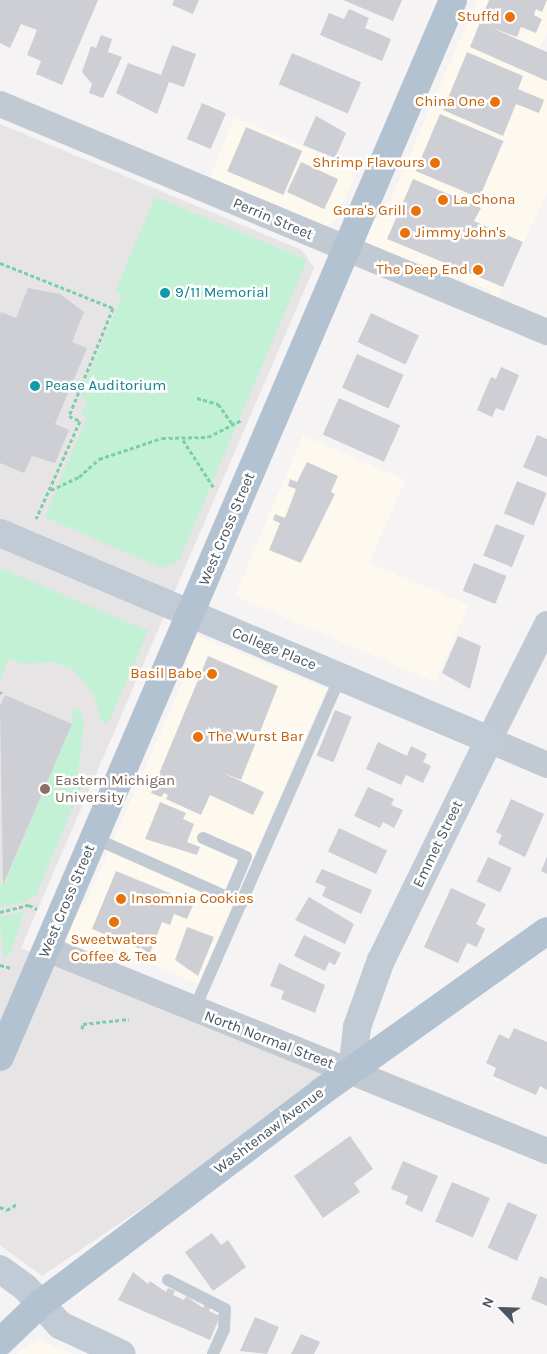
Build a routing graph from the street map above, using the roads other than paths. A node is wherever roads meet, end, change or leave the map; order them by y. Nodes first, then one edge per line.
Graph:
1 (453, 0) edge
2 (0, 104) edge
3 (347, 250) junction
4 (547, 332) edge
5 (0, 533) edge
6 (190, 614) junction
7 (547, 624) edge
8 (340, 676) junction
9 (489, 740) junction
10 (547, 765) edge
11 (94, 838) junction
12 (203, 838) dead end
13 (229, 897) junction
14 (241, 903) junction
15 (547, 931) edge
16 (47, 949) junction
17 (194, 1010) junction
18 (0, 1057) edge
19 (352, 1071) junction
20 (547, 1151) edge
21 (0, 1269) edge
22 (168, 1280) dead end
23 (40, 1304) junction
24 (0, 1342) edge
25 (122, 1354) edge
26 (213, 1354) edge

1 - 3 main road, West Cross Street
2 - 3 street, Perrin Street
3 - 4 street, Perrin Street
3 - 6 main road, West Cross Street
5 - 6 street, College Place
6 - 8 street, College Place
6 - 11 main road, West Cross Street
7 - 9 street, Emmet Street
8 - 9 street, College Place
8 - 14 lane
9 - 10 street, College Place
9 - 19 street, Emmet Street
11 - 13 lane
11 - 16 main road, West Cross Street
12 - 13 lane
13 - 14 lane
14 - 17 lane
15 - 19 main road, Washtenaw Avenue
16 - 17 street, North Normal Street
16 - 18 main road, West Cross Street
17 - 19 street, North Normal Street
19 - 20 street, North Normal Street
19 - 23 main road, Washtenaw Avenue
21 - 23 street
22 - 26 lane
23 - 24 main road, Washtenaw Avenue
23 - 25 street

